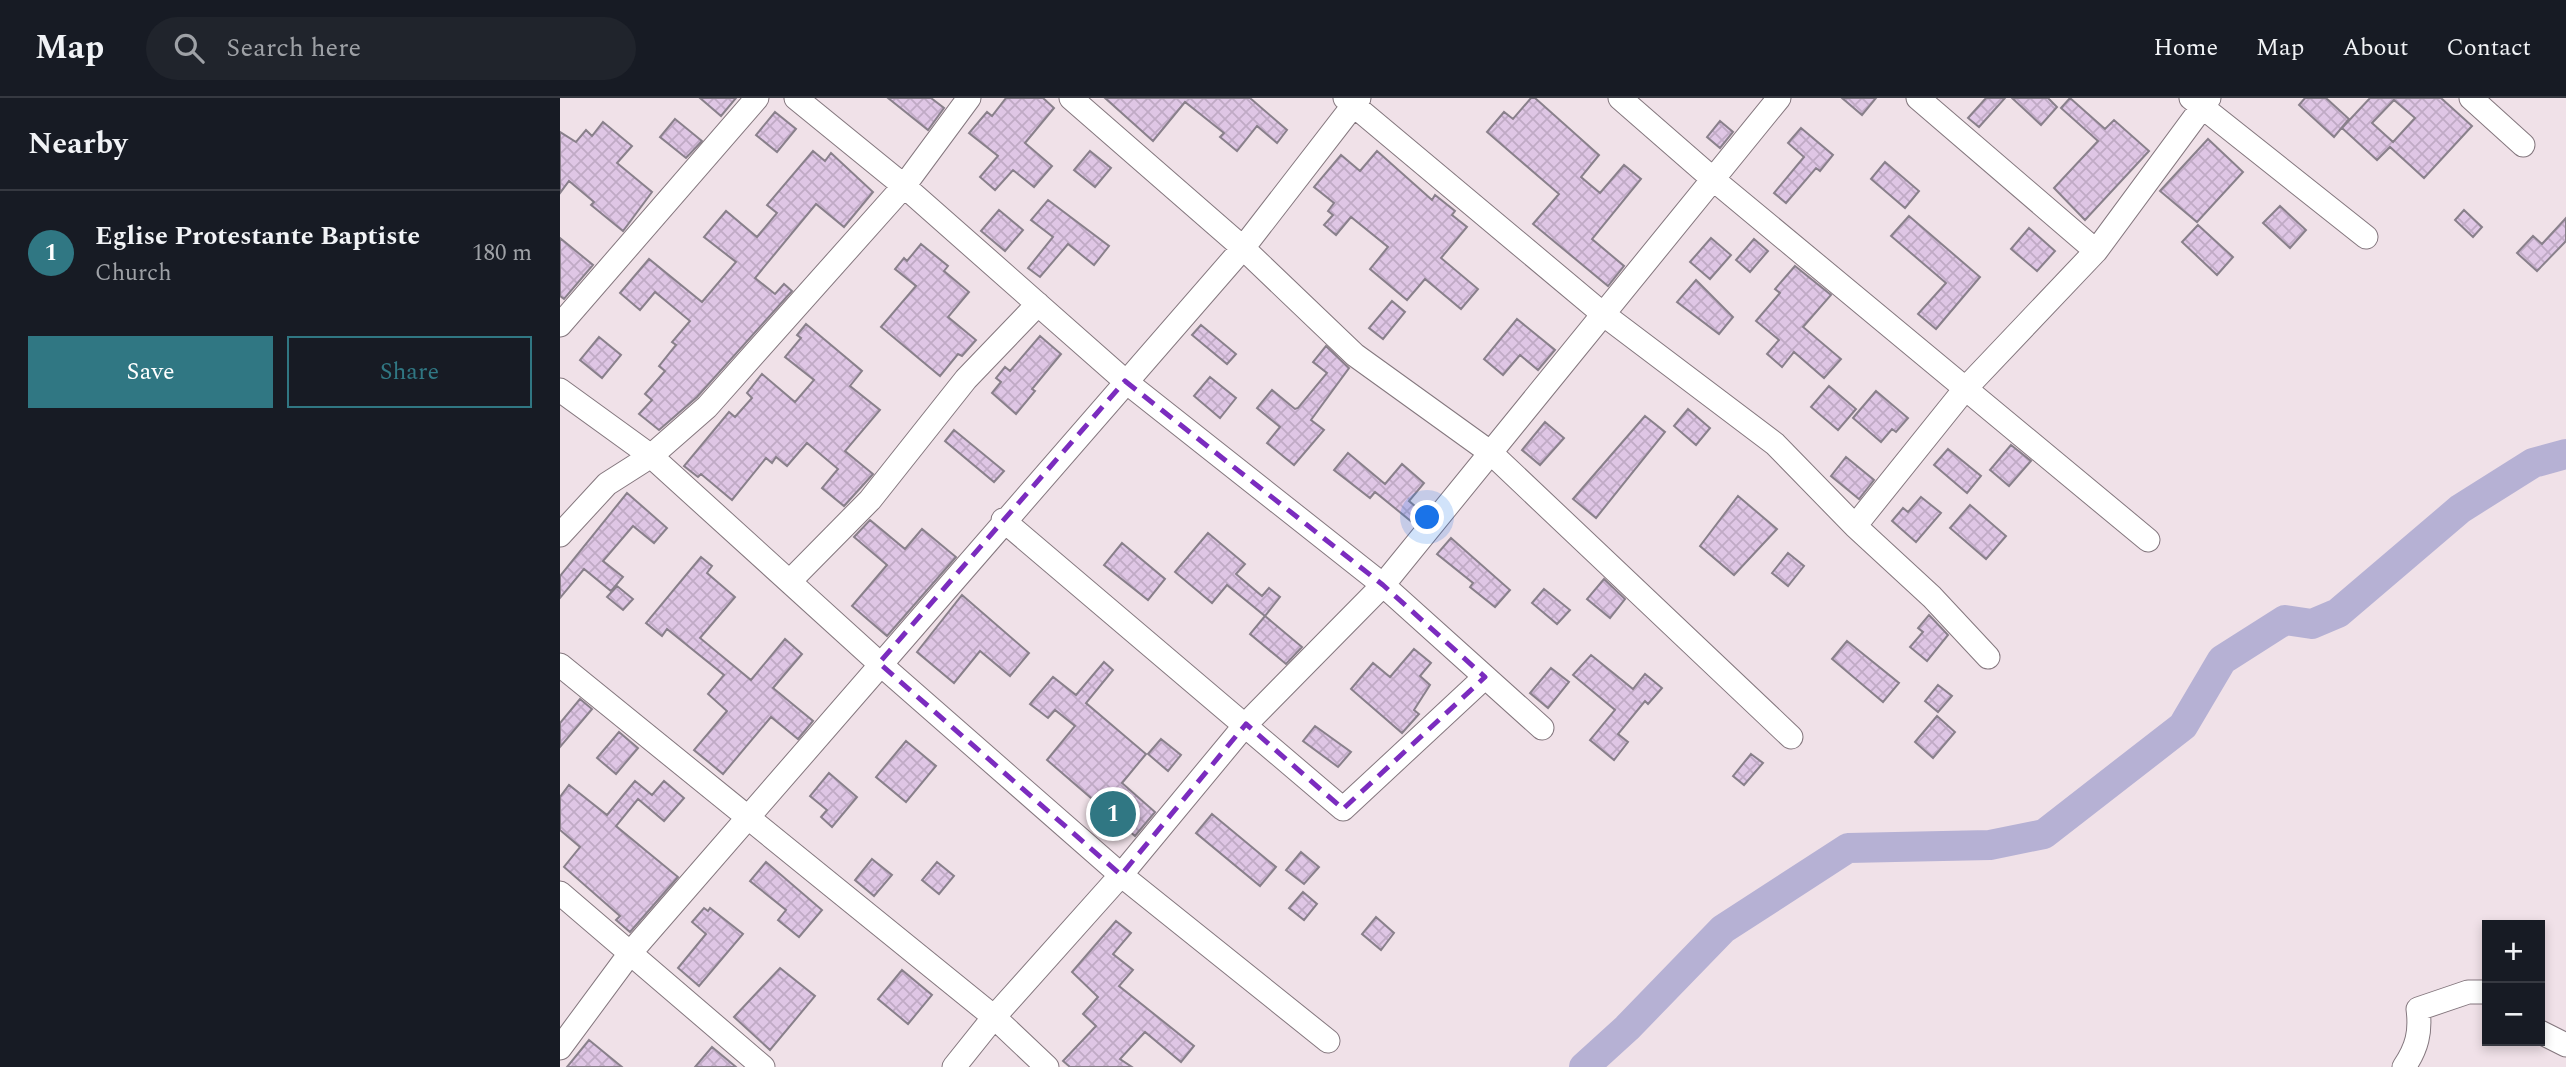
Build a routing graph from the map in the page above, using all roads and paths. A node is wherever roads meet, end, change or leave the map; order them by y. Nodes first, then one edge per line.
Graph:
1 (757, 98) edge
2 (796, 98) edge
3 (969, 98) edge
4 (1071, 98) edge
5 (1620, 98) edge
6 (1779, 98) edge
7 (1918, 98) edge
8 (2470, 98) edge
9 (1352, 100) edge
10 (2201, 101) edge
11 (2523, 145) dead end
12 (1714, 180) junction
13 (904, 186) junction
14 (2366, 237) dead end
15 (1243, 248) junction
16 (2096, 251) junction
17 (1038, 304) junction
18 (1603, 314) junction
19 (560, 326) edge
20 (1125, 380) junction
21 (1965, 389) junction
22 (560, 390) edge
23 (1491, 453) junction
24 (651, 456) junction
25 (1003, 520) junction
26 (1855, 526) junction
27 (560, 535) edge
28 (2148, 540) dead end
29 (790, 581) junction
30 (1382, 584) junction
31 (1988, 657) dead end
32 (879, 663) junction
33 (560, 665) edge
34 (1485, 677) junction
35 (1246, 724) junction
36 (1542, 728) dead end
37 (1791, 737) dead end
38 (749, 819) junction
39 (1121, 875) junction
40 (560, 893) edge
41 (631, 951) junction
42 (2482, 992) edge
43 (994, 1017) junction
44 (2545, 1034) edge
45 (1328, 1041) dead end
46 (2566, 1045) edge
47 (560, 1048) edge
48 (763, 1067) edge
49 (954, 1067) edge
50 (1047, 1067) edge
51 (2404, 1067) edge

1 - 19 street
2 - 13 street
3 - 13 street
4 - 15 street
5 - 12 street
6 - 12 street
7 - 16 street
8 - 11 street
9 - 15 street
9 - 18 street
10 - 14 street
10 - 16 street
12 - 18 street
12 - 21 street
13 - 17 street
13 - 24 street
15 - 20 street
15 - 23 street
16 - 21 street
17 - 20 street
17 - 29 street
18 - 23 street
18 - 26 street
20 - 25 street
20 - 30 street
21 - 26 street
21 - 28 street
22 - 24 street
23 - 30 street
23 - 37 street
24 - 27 street
24 - 29 street
25 - 32 street
25 - 35 street
26 - 31 street
29 - 32 street
30 - 34 street
30 - 35 street
32 - 38 street
32 - 39 street
33 - 38 street
34 - 35 street
34 - 36 street
35 - 39 street
38 - 41 street
38 - 43 street
39 - 43 street
39 - 45 street
40 - 41 street
41 - 47 street
41 - 48 street
42 - 51 street
43 - 49 street
43 - 50 street
44 - 46 street

